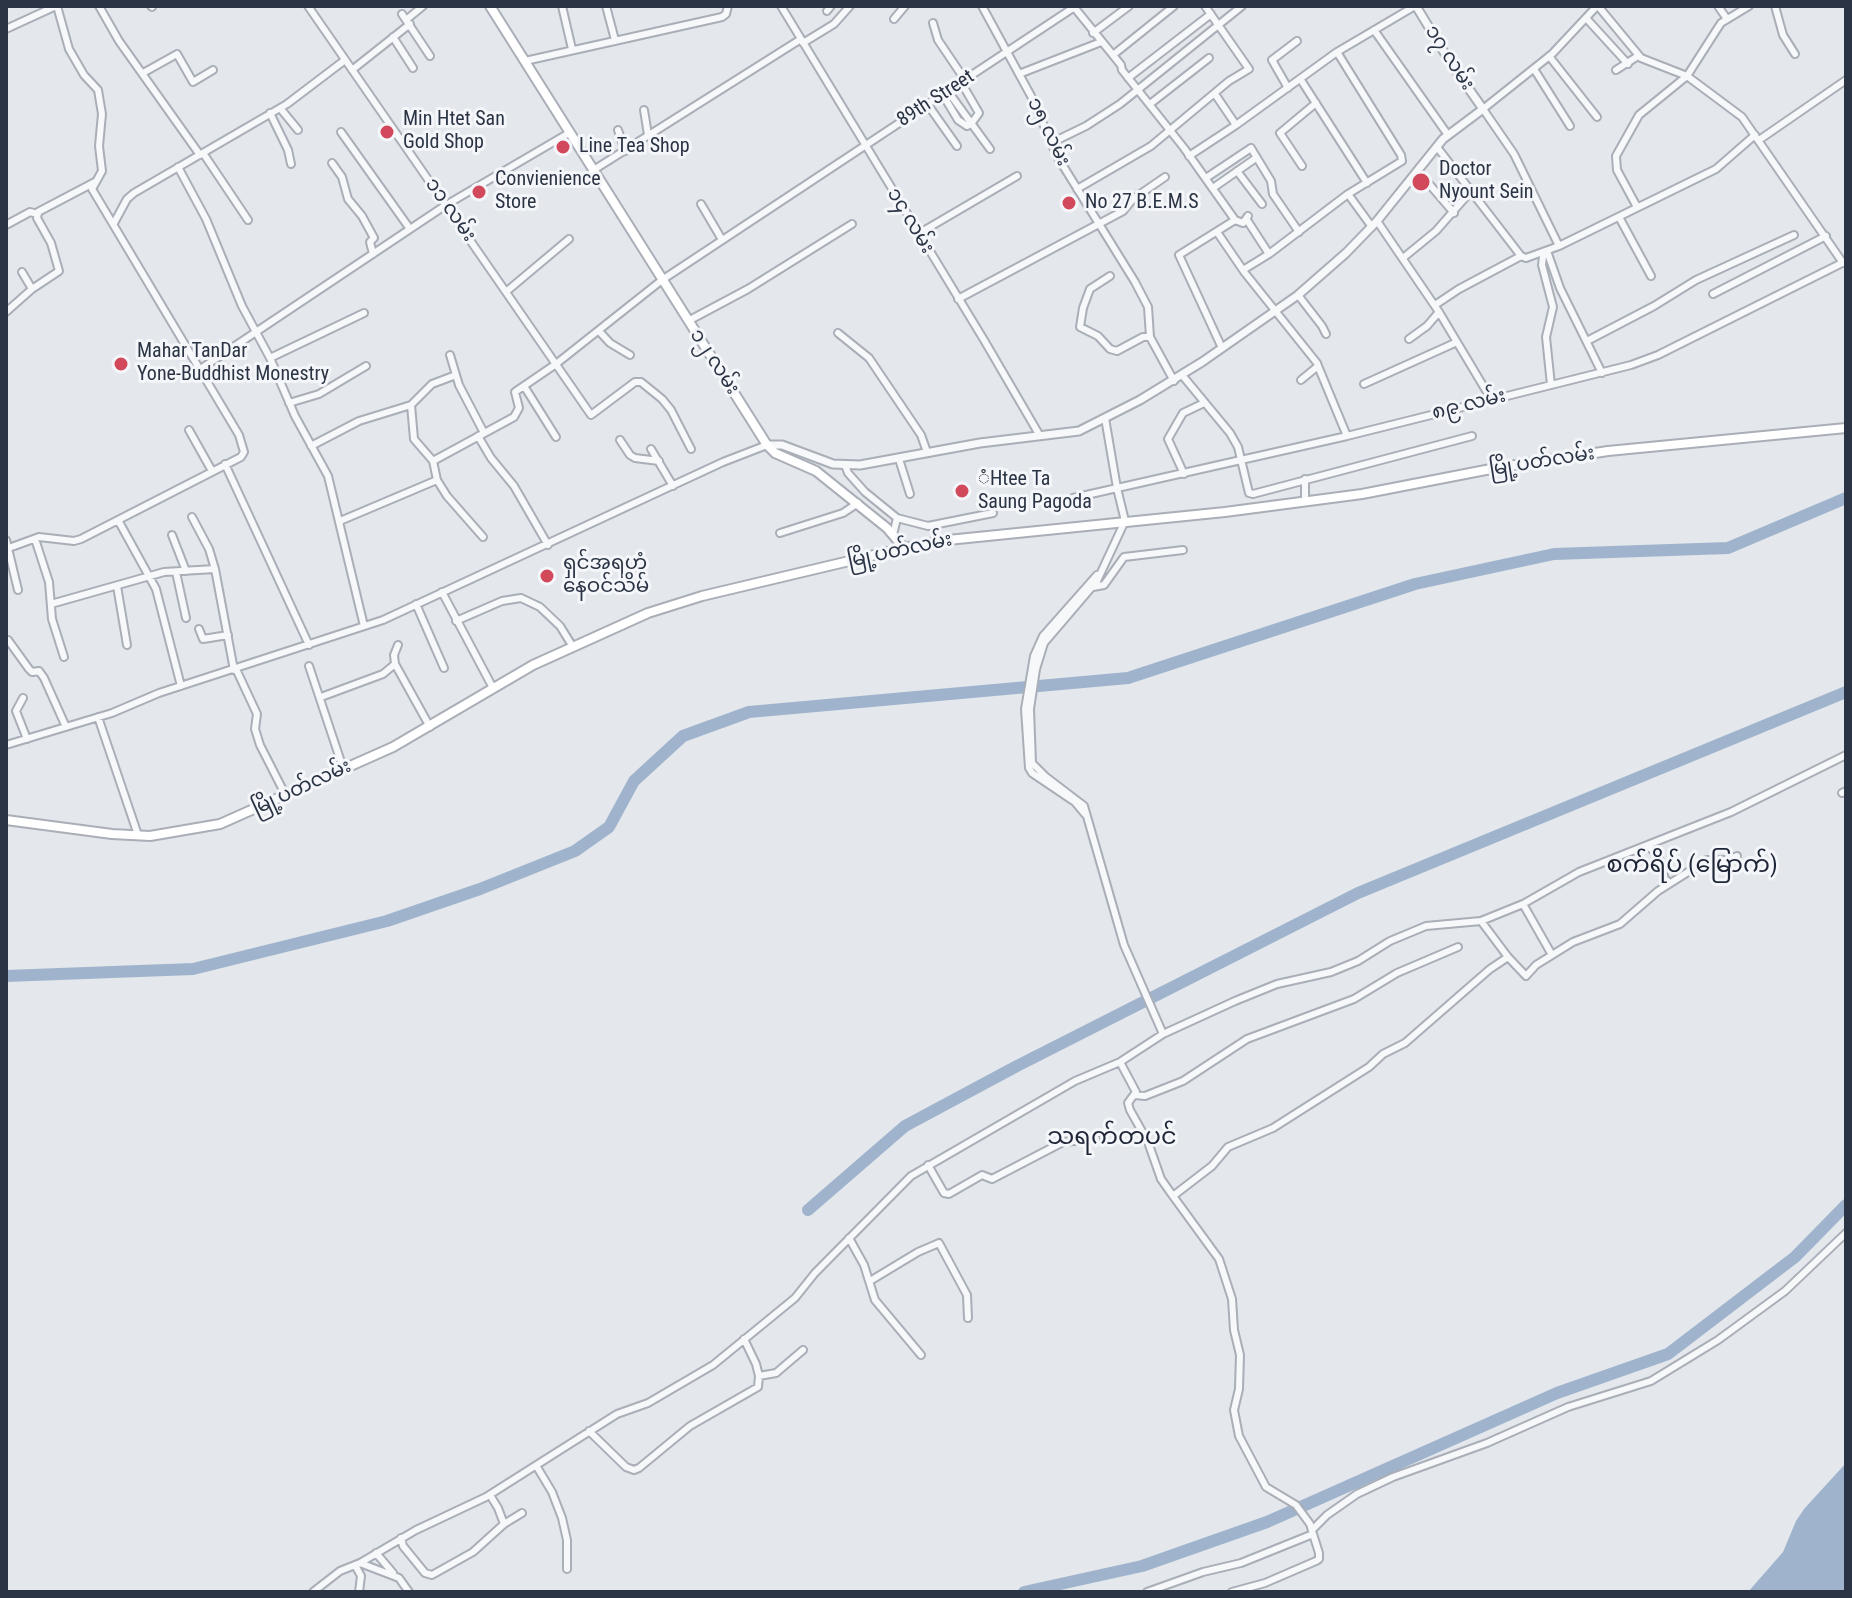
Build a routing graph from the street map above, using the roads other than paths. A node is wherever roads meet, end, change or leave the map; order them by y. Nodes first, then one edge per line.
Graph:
1 (56, 6) edge
2 (99, 6) edge
3 (308, 6) edge
4 (423, 6) edge
5 (490, 6) edge
6 (562, 6) edge
7 (606, 6) edge
8 (728, 6) edge
9 (781, 6) edge
10 (850, 6) edge
11 (905, 6) edge
12 (1129, 6) edge
13 (1174, 6) edge
14 (1205, 6) edge
15 (1228, 6) edge
16 (1242, 6) edge
17 (1415, 6) edge
18 (1598, 6) edge
19 (1718, 6) edge
20 (1749, 6) edge
21 (1775, 6) edge
22 (985, 7) edge
23 (1075, 7) edge
24 (1211, 14) junction
25 (1233, 14) junction
26 (1586, 18) junction
27 (406, 19) junction
28 (894, 19) dead end
29 (1727, 19) junction
30 (933, 23) dead end
31 (1219, 25) junction
32 (6, 29) edge
33 (1374, 30) junction
34 (1093, 33) junction
35 (393, 37) junction
36 (615, 40) junction
37 (802, 41) junction
38 (1297, 41) dead end
39 (1101, 42) junction
40 (572, 49) junction
41 (1337, 52) junction
42 (1007, 53) junction
43 (1795, 54) dead end
44 (1113, 55) junction
45 (430, 56) dead end
46 (1549, 56) junction
47 (1638, 56) junction
48 (1209, 58) dead end
49 (345, 60) junction
50 (525, 61) junction
51 (1628, 64) junction
52 (413, 68) dead end
53 (1534, 69) junction
54 (213, 70) dead end
55 (352, 70) junction
56 (1616, 70) dead end
57 (143, 73) junction
58 (1019, 74) junction
59 (1687, 76) junction
60 (1128, 78) junction
61 (1301, 80) junction
62 (1846, 80) edge
63 (963, 81) junction
64 (1288, 88) junction
65 (1138, 90) junction
66 (945, 92) junction
67 (1215, 94) junction
68 (1316, 103) junction
69 (1150, 104) junction
70 (928, 105) junction
71 (280, 108) junction
72 (1483, 109) junction
73 (644, 110) dead end
74 (270, 113) junction
75 (1597, 117) dead end
76 (958, 120) junction
77 (971, 124) junction
78 (1236, 125) junction
79 (1570, 126) dead end
80 (944, 129) junction
81 (1169, 129) junction
82 (298, 130) dead end
83 (618, 130) dead end
84 (341, 132) dead end
85 (569, 133) junction
86 (648, 135) junction
87 (1448, 135) junction
88 (1757, 138) junction
89 (1051, 143) junction
90 (865, 146) junction
91 (957, 146) dead end
92 (1437, 147) junction
93 (990, 149) dead end
94 (625, 151) junction
95 (201, 154) junction
96 (1189, 156) junction
97 (1256, 158) junction
98 (332, 163) dead end
99 (291, 164) dead end
100 (1302, 166) dead end
101 (178, 167) junction
102 (592, 171) junction
103 (1237, 171) junction
104 (1418, 171) junction
105 (1017, 176) dead end
106 (1165, 177) dead end
107 (1206, 178) junction
108 (98, 180) junction
109 (1367, 183) junction
110 (1213, 188) junction
111 (1077, 189) junction
112 (1471, 191) junction
113 (1348, 194) junction
114 (701, 204) dead end
115 (1262, 204) dead end
116 (446, 205) junction
117 (1637, 207) junction
118 (1454, 213) junction
119 (38, 214) junction
120 (1619, 217) junction
121 (248, 220) dead end
122 (1235, 220) junction
123 (114, 223) junction
124 (852, 224) dead end
125 (1374, 224) junction
126 (6, 225) edge
127 (1099, 225) junction
128 (410, 229) junction
129 (1217, 232) junction
130 (1299, 232) junction
131 (918, 234) junction
132 (1794, 235) dead end
133 (1826, 236) junction
134 (721, 238) junction
135 (569, 239) dead end
136 (1559, 246) junction
137 (1547, 252) junction
138 (373, 254) junction
139 (1269, 254) junction
140 (1521, 256) junction
141 (1403, 258) junction
142 (1845, 262) edge
143 (1243, 270) junction
144 (22, 272) dead end
145 (1110, 276) dead end
146 (1651, 276) dead end
147 (662, 280) junction
148 (32, 289) junction
149 (507, 291) junction
150 (1713, 294) dead end
151 (1298, 295) junction
152 (958, 299) junction
153 (1437, 309) junction
154 (7, 310) edge
155 (1276, 311) junction
156 (364, 313) dead end
157 (688, 321) junction
158 (599, 331) junction
159 (255, 333) junction
160 (838, 333) dead end
161 (1326, 334) dead end
162 (1150, 337) junction
163 (1409, 339) dead end
164 (1587, 341) junction
165 (1457, 342) junction
166 (1222, 348) junction
167 (450, 355) dead end
168 (630, 355) dead end
169 (270, 358) junction
170 (556, 364) junction
171 (366, 366) dead end
172 (1318, 366) junction
173 (199, 370) junction
174 (1602, 373) junction
175 (456, 375) junction
176 (1182, 375) junction
177 (1301, 380) dead end
178 (1174, 381) junction
179 (1364, 384) dead end
180 (1551, 385) junction
181 (524, 386) junction
182 (1491, 399) junction
183 (289, 403) junction
184 (1204, 403) junction
185 (411, 405) junction
186 (1105, 418) junction
187 (1846, 428) edge
188 (189, 430) dead end
189 (481, 434) junction
190 (1040, 436) junction
191 (1347, 436) junction
192 (1472, 436) dead end
193 (556, 437) dead end
194 (620, 440) dead end
195 (767, 445) junction
196 (311, 446) junction
197 (651, 449) dead end
198 (691, 449) dead end
199 (927, 452) junction
200 (899, 459) junction
201 (433, 461) junction
202 (659, 461) junction
203 (1242, 461) junction
204 (225, 464) junction
205 (845, 465) junction
206 (212, 471) junction
207 (1184, 474) junction
208 (1305, 479) junction
209 (437, 480) junction
210 (673, 486) junction
211 (1117, 488) junction
212 (910, 494) dead end
213 (1073, 498) dead end
214 (1305, 502) junction
215 (858, 503) junction
216 (993, 513) dead end
217 (192, 517) dead end
218 (897, 518) junction
219 (118, 520) junction
220 (340, 521) junction
221 (1125, 521) junction
222 (780, 533) dead end
223 (172, 535) dead end
224 (893, 535) junction
225 (483, 537) dead end
226 (35, 539) junction
227 (7, 545) edge
228 (548, 545) junction
229 (904, 548) junction
230 (1183, 550) dead end
231 (215, 569) junction
232 (186, 571) junction
233 (176, 572) junction
234 (1100, 573) junction
235 (149, 576) junction
236 (117, 586) junction
237 (1093, 587) junction
238 (18, 590) dead end
239 (442, 592) junction
240 (51, 604) junction
241 (416, 604) junction
242 (186, 618) dead end
243 (456, 621) junction
244 (364, 626) junction
245 (199, 629) dead end
246 (228, 635) junction
247 (8, 640) dead end
248 (127, 645) dead end
249 (309, 645) junction
250 (398, 645) dead end
251 (573, 647) junction
252 (64, 657) dead end
253 (395, 664) junction
254 (309, 666) dead end
255 (444, 668) dead end
256 (235, 669) junction
257 (1032, 681) junction
258 (181, 686) junction
259 (493, 688) junction
260 (321, 697) junction
261 (23, 698) dead end
262 (98, 717) junction
263 (66, 727) junction
264 (430, 727) junction
265 (27, 739) junction
266 (6, 745) edge
267 (1846, 755) edge
268 (343, 768) junction
269 (286, 796) junction
270 (6, 820) edge
271 (138, 835) junction
272 (1648, 846) junction
273 (1737, 856) dead end
274 (1670, 883) junction
275 (1523, 904) junction
276 (1481, 921) junction
277 (1458, 947) dead end
278 (1552, 955) junction
279 (1508, 957) junction
280 (1163, 1034) junction
281 (1120, 1062) junction
282 (1135, 1095) junction
283 (1096, 1139) dead end
284 (928, 1165) junction
285 (1173, 1196) junction
286 (1846, 1233) edge
287 (849, 1238) junction
288 (870, 1281) junction
289 (968, 1318) dead end
290 (744, 1339) junction
291 (803, 1350) dead end
292 (921, 1355) dead end
293 (759, 1376) junction
294 (589, 1431) junction
295 (537, 1467) junction
296 (490, 1495) junction
297 (522, 1513) dead end
298 (504, 1524) junction
299 (1312, 1529) junction
300 (401, 1538) junction
301 (376, 1553) junction
302 (358, 1564) junction
303 (567, 1569) dead end
304 (399, 1578) junction
305 (313, 1592) edge
306 (359, 1592) edge
307 (409, 1592) edge
308 (1147, 1592) edge
309 (1232, 1592) edge

1 - 32 street
1 - 108 street
2 - 57 street
3 - 49 street, ၁၁ လမ်း
4 - 27 street
5 - 50 main road, ၁၂ လမ်း
6 - 40 street
7 - 36 street
8 - 36 street
9 - 37 street, ၁၄ လမ်း
10 - 37 street
11 - 28 street
12 - 34 street
13 - 44 street
14 - 24 street
15 - 25 street
16 - 25 street
17 - 33 street
17 - 72 street, ၁၇ လမ်း
18 - 26 street
18 - 47 street
19 - 29 street
20 - 29 street
21 - 43 street
22 - 42 street, ၁၅ လမ်း
23 - 34 street
23 - 42 street, 89th Street
24 - 31 street
24 - 60 street
25 - 31 street
26 - 46 street
26 - 51 street
27 - 35 street
27 - 45 street
29 - 59 street
30 - 63 street
31 - 65 street
31 - 67 street
33 - 41 street
33 - 87 street
34 - 39 street
35 - 52 street
35 - 55 street
36 - 40 street
37 - 86 street
37 - 90 street, ၁၄ လမ်း
38 - 64 street
39 - 44 street
39 - 58 street
40 - 50 street
41 - 61 street
41 - 109 street
42 - 58 street, ၁၅ လမ်း
42 - 63 street, 89th Street
44 - 60 street
46 - 53 street
46 - 75 street
47 - 51 street
47 - 59 street
48 - 69 street
49 - 55 street, ၁၁ လမ်း
49 - 71 street
50 - 85 main road, ၁၂ လမ်း
51 - 56 street
53 - 72 street
53 - 79 street
54 - 57 street
55 - 116 street, ၁၁ လမ်း
57 - 95 street
58 - 89 street, ၁၅ လမ်း
59 - 88 street
59 - 117 street
60 - 65 street
61 - 64 street
61 - 68 street
62 - 88 street
63 - 66 street, 89th Street
63 - 77 street
64 - 78 street
65 - 69 street
65 - 89 street
66 - 70 street, 89th Street
66 - 76 street
66 - 77 street
67 - 78 street
67 - 81 street
68 - 100 street
68 - 109 street
69 - 81 street
70 - 80 street
70 - 90 street, 89th Street
71 - 74 street
71 - 82 street
72 - 87 street
72 - 136 street
73 - 86 street
74 - 95 street
74 - 99 street
76 - 77 street
76 - 80 street
77 - 93 street
78 - 96 street
80 - 91 street
81 - 96 street
81 - 111 street
83 - 94 street
84 - 128 street
85 - 102 main road, ၁၂ လမ်း
85 - 116 street
86 - 94 street
87 - 92 street
88 - 117 street
88 - 133 street
89 - 111 street, ၁၅ လမ်း
90 - 131 street, ၁၄ လမ်း
90 - 134 street, 89th Street
92 - 104 street
92 - 112 street
94 - 102 street
95 - 101 street
95 - 121 street
96 - 107 street
97 - 103 street
97 - 107 street
97 - 130 street
98 - 138 street
101 - 123 street
101 - 159 street
102 - 147 main road, ၁၂ လမ်း
103 - 110 street
103 - 115 street
104 - 118 street
104 - 125 street
105 - 131 street
106 - 127 street
107 - 110 street
108 - 119 street
108 - 123 street
109 - 113 street
110 - 122 street
111 - 127 street, ၁၅ လမ်း
112 - 118 street
112 - 140 street
113 - 125 street
113 - 130 street
114 - 134 street
116 - 128 street
116 - 149 street, ၁၁ လမ်း
117 - 120 street
118 - 141 street
119 - 126 street
119 - 148 street
120 - 136 street
120 - 146 street
122 - 129 street
122 - 139 street
123 - 173 street
124 - 157 street
125 - 141 street
125 - 151 street
127 - 152 street
127 - 162 street, ၁၅ လမ်း
128 - 138 street
129 - 143 street
129 - 166 street
130 - 139 street
131 - 152 street, ၁၄ လမ်း
132 - 164 street
133 - 142 street
133 - 150 street
134 - 147 street, 89th Street
135 - 149 street
136 - 137 street
137 - 140 street
137 - 164 street
137 - 180 street
138 - 159 street
139 - 143 street
140 - 153 street
141 - 153 street
142 - 174 street, ၈၉ လမ်း
143 - 155 street
144 - 148 street
145 - 162 street
147 - 157 main road, ၁၂ လမ်း
147 - 158 street, 89th Street
148 - 154 street
149 - 170 street, ၁၁ လမ်း
151 - 155 street
151 - 161 street
152 - 190 street, ၁၄ လမ်း
153 - 163 street
153 - 165 street
155 - 166 street
155 - 172 street
156 - 169 street
157 - 195 main road, ၁၂ လမ်း
158 - 168 street
158 - 170 street, 89th Street
159 - 169 street
159 - 173 street
160 - 199 street
162 - 178 street, ၁၅ လမ်း
164 - 174 street
165 - 179 street
165 - 182 street
166 - 176 street
167 - 175 street
169 - 183 street
170 - 181 street, 89th Street
170 - 198 street, ၁၁ လမ်း
171 - 183 street
172 - 177 street
172 - 191 street
173 - 204 street
174 - 180 street, ၈၉ လမ်း
175 - 185 street
175 - 189 street
176 - 178 street
176 - 184 street
178 - 186 street
180 - 182 street, ၈၉ လမ်း
181 - 189 street
181 - 193 street
182 - 191 street, ၈၉ လမ်း
183 - 196 street
184 - 203 street
184 - 207 street
185 - 196 street
185 - 201 street
186 - 190 street
186 - 211 street
187 - 214 main road, မြို့ပတ်လမ်း
188 - 206 street
189 - 201 street
189 - 228 street
190 - 199 street
191 - 203 street, ၈၉ လမ်း
192 - 208 street
194 - 202 street
195 - 205 street
195 - 210 street
195 - 215 main road, ၁၂ လမ်း
196 - 220 street
197 - 202 street
199 - 200 street
200 - 205 street
200 - 212 street
201 - 209 street
202 - 210 street
203 - 207 street, ၈၉ လမ်း
203 - 208 street
204 - 206 street
204 - 249 street
205 - 218 street
206 - 219 street
207 - 211 street, ၈၉ လမ်း
208 - 214 street
209 - 220 street
209 - 225 street
210 - 228 street
211 - 213 street, ၈၉ လမ်း
211 - 221 street
214 - 221 main road, မြို့ပတ်လမ်း
215 - 222 street
215 - 224 main road, ၁၂ လမ်း
216 - 218 street
217 - 231 street
218 - 224 street
219 - 226 street
219 - 235 street
220 - 244 street
221 - 229 main road, မြို့ပတ်လမ်း
221 - 234 street
223 - 232 street
224 - 229 main road, ၁၂ လမ်း
226 - 227 street
226 - 240 street
227 - 238 street
228 - 239 street
229 - 251 main road, မြို့ပတ်လမ်း
230 - 237 street
231 - 232 street
231 - 246 street
232 - 233 street
233 - 235 street
233 - 242 street
234 - 237 street
234 - 257 street
235 - 236 street
235 - 258 street
236 - 240 street
236 - 248 street
237 - 257 street
239 - 241 street
239 - 243 street
240 - 252 street
241 - 244 street
241 - 255 street
243 - 251 street
243 - 259 street
244 - 249 street
245 - 246 street
246 - 256 street
247 - 263 street
249 - 256 street
250 - 253 street
251 - 259 main road, မြို့ပတ်လမ်း
253 - 260 street
253 - 264 street
254 - 260 street
256 - 258 street
256 - 269 street
257 - 280 street
258 - 262 street
259 - 264 main road, မြို့ပတ်လမ်း
260 - 268 street
261 - 265 street
262 - 263 street
262 - 271 street
263 - 265 street
264 - 268 main road, မြို့ပတ်လမ်း
265 - 266 street
267 - 272 street
268 - 269 main road, မြို့ပတ်လမ်း
269 - 271 main road, မြို့ပတ်လမ်း
270 - 271 main road, မြို့ပတ်လမ်း
272 - 274 street
272 - 275 street
273 - 274 street
274 - 278 street
275 - 276 street
275 - 278 street
276 - 279 street
276 - 280 street
277 - 282 street
278 - 279 street
279 - 285 street
280 - 281 street
281 - 282 street
281 - 284 street
282 - 285 street
283 - 284 street
284 - 287 street
285 - 299 street
286 - 299 street
287 - 288 street
287 - 290 street
288 - 289 street
288 - 292 street
290 - 293 street
290 - 294 street
291 - 293 street
293 - 294 street
294 - 295 street
295 - 296 street
295 - 303 street
296 - 298 street
296 - 300 street
297 - 298 street
298 - 300 street
299 - 308 street
299 - 309 street
300 - 301 street
301 - 302 street
301 - 304 street
302 - 304 street
302 - 305 street
302 - 306 street
304 - 307 street

